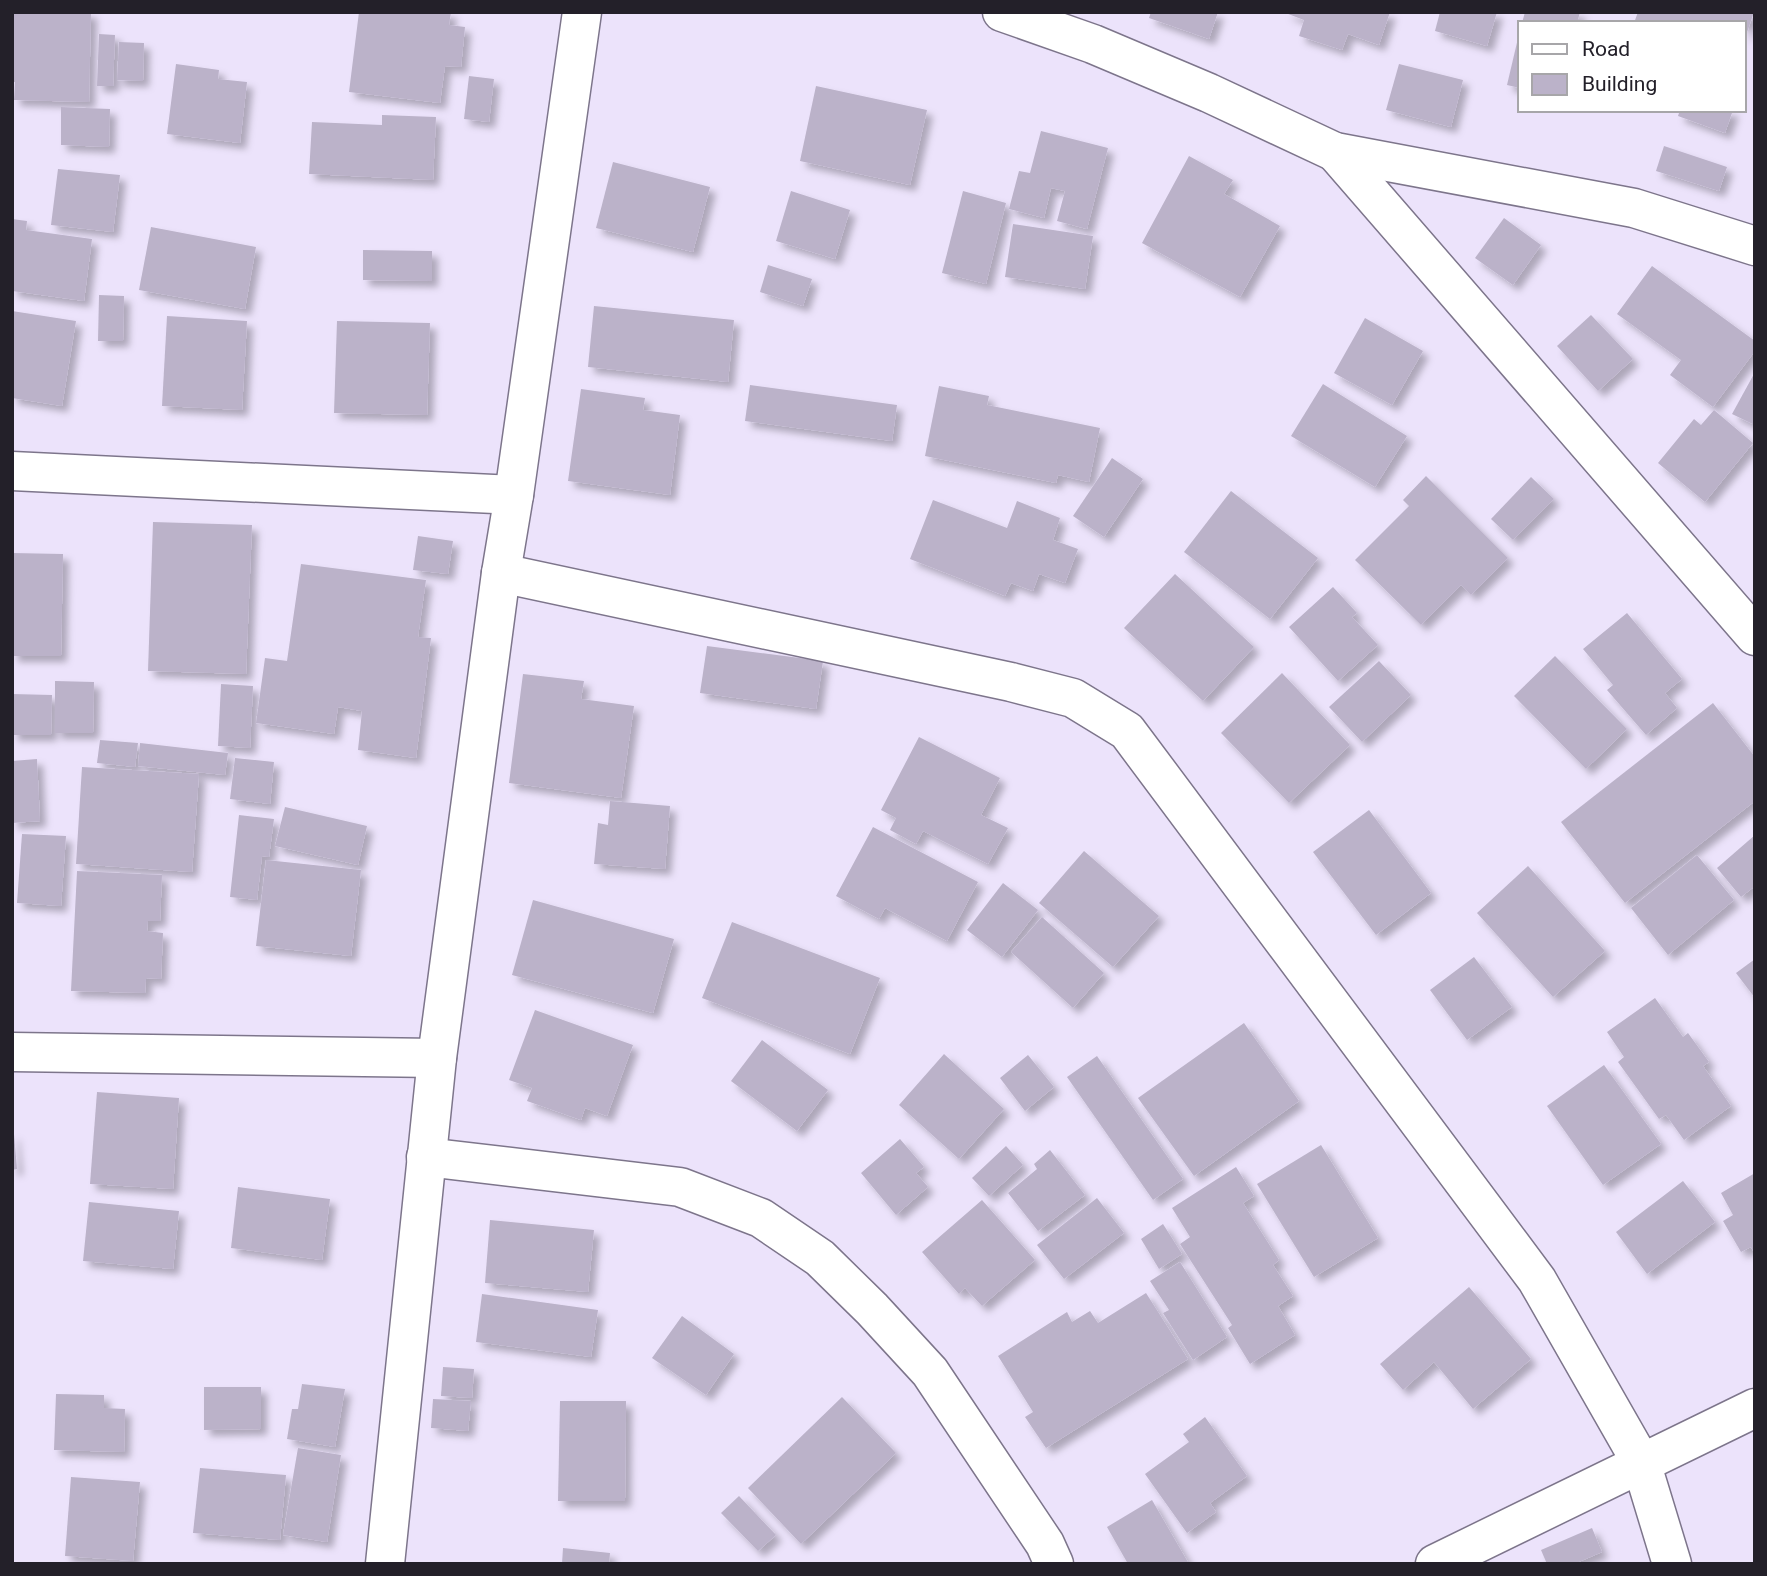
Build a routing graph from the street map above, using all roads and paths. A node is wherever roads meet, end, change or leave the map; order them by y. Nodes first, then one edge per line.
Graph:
1 (582, 12) edge
2 (1002, 12) edge
3 (1335, 152) junction
4 (1755, 246) edge
5 (12, 471) edge
6 (514, 495) junction
7 (501, 573) junction
8 (1755, 636) edge
9 (12, 1052) edge
10 (437, 1058) junction
11 (426, 1157) junction
12 (1755, 1408) edge
13 (1641, 1462) junction
14 (385, 1564) edge
15 (1054, 1564) edge
16 (1435, 1564) edge
17 (1672, 1564) edge

1 - 6 street
2 - 3 street
3 - 4 street
3 - 8 street
5 - 6 street
6 - 7 street
7 - 10 street
7 - 13 street
9 - 10 street
10 - 11 street
11 - 14 street
11 - 15 street
12 - 13 street
13 - 16 street
13 - 17 street

